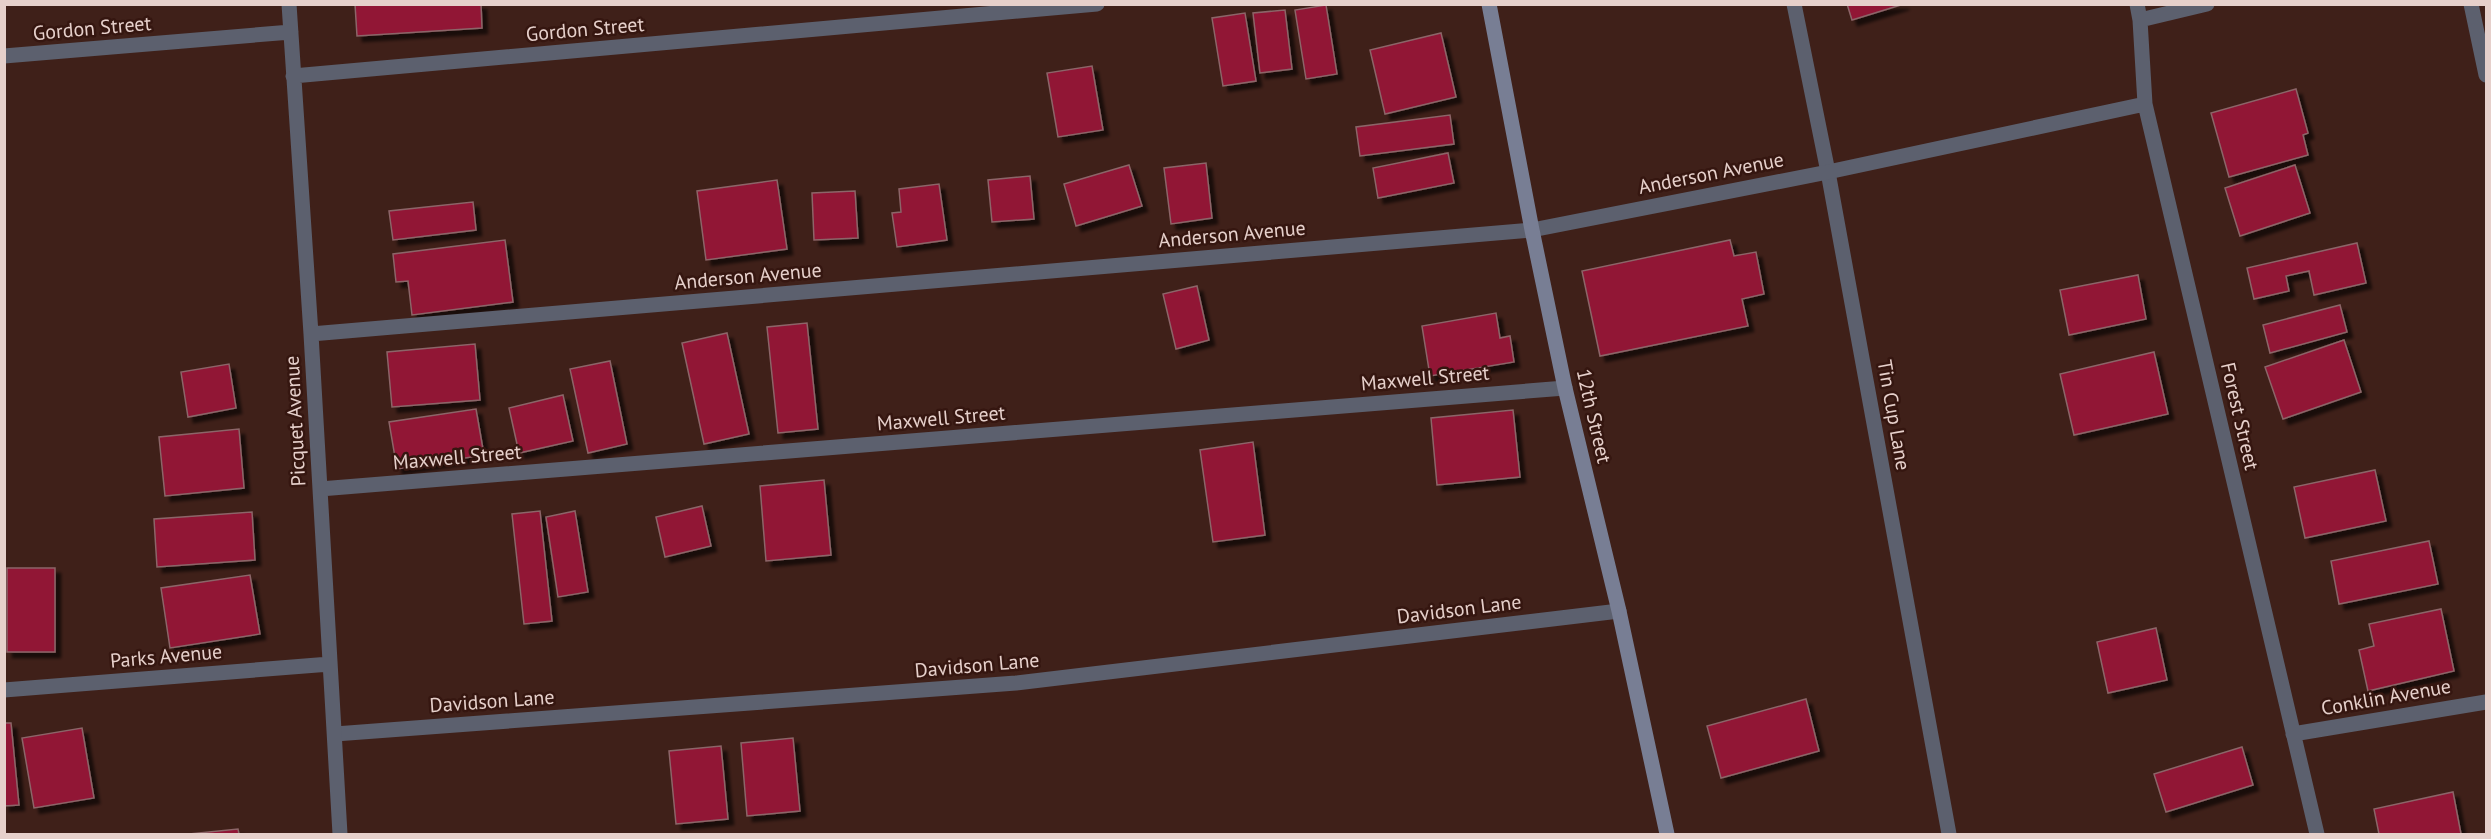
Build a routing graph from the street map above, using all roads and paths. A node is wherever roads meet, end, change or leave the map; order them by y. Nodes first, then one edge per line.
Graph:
1 (289, 4) edge
2 (1097, 4) edge
3 (1488, 4) edge
4 (1794, 4) edge
5 (2137, 4) edge
6 (2207, 4) edge
7 (2471, 4) edge
8 (2140, 20) junction
9 (291, 32) junction
10 (4, 56) edge
11 (2487, 75) edge
12 (293, 76) junction
13 (2145, 104) junction
14 (1828, 172) junction
15 (1532, 230) junction
16 (312, 334) junction
17 (1565, 388) junction
18 (320, 489) junction
19 (1619, 611) junction
20 (330, 664) junction
21 (4, 690) edge
22 (2487, 702) edge
23 (335, 734) junction
24 (2293, 734) junction
25 (340, 834) edge
26 (1667, 834) edge
27 (1949, 834) edge
28 (2317, 834) edge

1 - 9 street, Picquet Avenue
2 - 12 street, Gordon Street
3 - 15 street, 12th Street
4 - 14 street, Tin Cup Lane
5 - 8 street, Forest Street
6 - 8 street
7 - 11 street
8 - 13 street, Forest Street
9 - 10 street, Gordon Street
9 - 12 street, Picquet Avenue
12 - 16 street, Picquet Avenue
13 - 14 street, Anderson Avenue
13 - 24 street, Forest Street
14 - 15 street, Anderson Avenue
14 - 27 street, Tin Cup Lane
15 - 16 street, Anderson Avenue
15 - 17 street, 12th Street
16 - 18 street, Picquet Avenue
17 - 18 street, Maxwell Street
17 - 19 street, 12th Street
18 - 20 street, Picquet Avenue
19 - 23 street, Davidson Lane
19 - 26 street, 12th Street
20 - 21 street, Parks Avenue
20 - 23 street, Picquet Avenue
22 - 24 street, Conklin Avenue
23 - 25 street, Picquet Avenue
24 - 28 street, Forest Street

